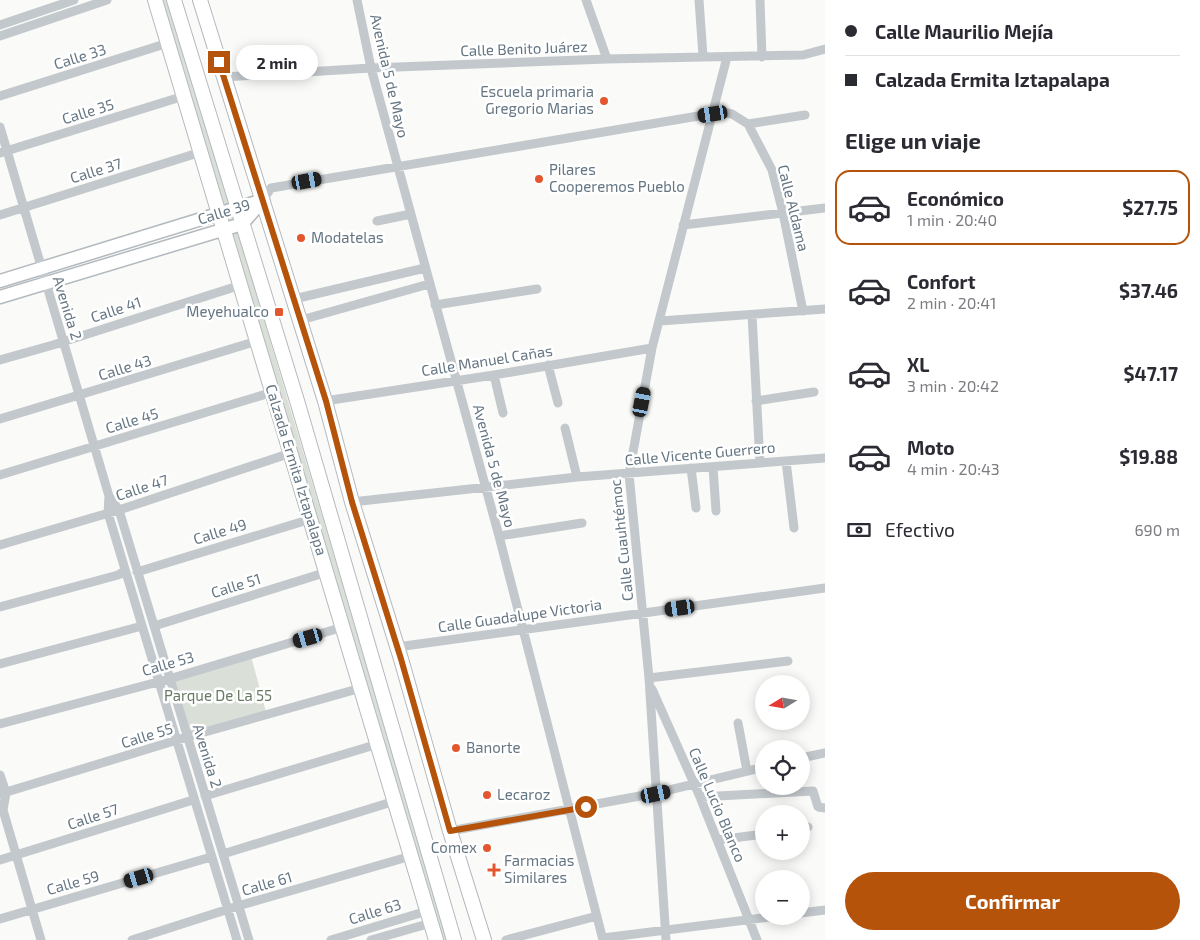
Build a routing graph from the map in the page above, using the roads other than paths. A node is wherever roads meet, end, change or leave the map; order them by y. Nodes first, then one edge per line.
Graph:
1 (74, 0) edge
2 (108, 0) edge
3 (155, 0) edge
4 (174, 0) edge
5 (200, 0) edge
6 (357, 0) edge
7 (586, 0) edge
8 (699, 0) edge
9 (760, 0) edge
10 (0, 25) edge
11 (0, 36) edge
12 (168, 44) junction
13 (825, 49) edge
14 (703, 56) junction
15 (762, 56) junction
16 (727, 57) junction
17 (607, 59) junction
18 (371, 68) junction
19 (224, 77) junction
20 (0, 96) edge
21 (184, 96) junction
22 (713, 114) junction
23 (805, 115) dead end
24 (748, 124) junction
25 (0, 127) edge
26 (4, 152) edge
27 (201, 152) junction
28 (397, 166) junction
29 (263, 200) junction
30 (24, 208) junction
31 (237, 208) junction
32 (825, 208) edge
33 (783, 213) junction
34 (0, 214) edge
35 (220, 214) junction
36 (411, 214) junction
37 (377, 221) dead end
38 (242, 224) junction
39 (683, 225) junction
40 (224, 230) junction
41 (41, 268) junction
42 (424, 268) junction
43 (0, 280) edge
44 (45, 283) junction
45 (429, 284) junction
46 (241, 285) junction
47 (537, 289) dead end
48 (0, 297) edge
49 (294, 299) junction
50 (435, 306) junction
51 (825, 308) edge
52 (803, 310) junction
53 (752, 315) junction
54 (301, 320) junction
55 (660, 322) junction
56 (258, 341) junction
57 (63, 342) junction
58 (652, 348) junction
59 (0, 360) edge
60 (548, 365) junction
61 (494, 375) junction
62 (456, 380) junction
63 (273, 392) junction
64 (814, 392) dead end
65 (80, 396) junction
66 (326, 401) junction
67 (756, 401) junction
68 (558, 402) dead end
69 (503, 413) dead end
70 (0, 419) edge
71 (565, 428) dead end
72 (96, 447) junction
73 (291, 453) junction
74 (825, 458) edge
75 (786, 461) junction
76 (760, 463) junction
77 (713, 467) junction
78 (691, 468) junction
79 (628, 474) junction
80 (0, 475) edge
81 (577, 478) junction
82 (485, 486) junction
83 (110, 496) junction
84 (352, 502) junction
85 (696, 508) dead end
86 (119, 510) junction
87 (716, 511) dead end
88 (108, 513) junction
89 (311, 519) junction
90 (582, 523) dead end
91 (794, 528) dead end
92 (499, 536) junction
93 (0, 545) edge
94 (125, 571) junction
95 (137, 572) junction
96 (326, 572) junction
97 (825, 588) edge
98 (0, 607) edge
99 (644, 613) junction
100 (142, 626) junction
101 (154, 626) junction
102 (343, 627) junction
103 (523, 630) junction
104 (397, 647) junction
105 (788, 661) dead end
106 (0, 664) edge
107 (169, 679) junction
108 (649, 680) junction
109 (158, 682) junction
110 (361, 688) junction
111 (738, 723) dead end
112 (0, 724) edge
113 (187, 737) junction
114 (176, 742) junction
115 (378, 744) junction
116 (825, 753) edge
117 (810, 756) edge
118 (755, 769) edge
119 (747, 771) junction
120 (0, 775) edge
121 (695, 785) junction
122 (3, 794) edge
123 (656, 794) junction
124 (205, 796) junction
125 (700, 797) junction
126 (194, 800) junction
127 (395, 802) junction
128 (825, 808) edge
129 (1, 809) edge
130 (569, 810) junction
131 (450, 831) junction
132 (755, 835) edge
133 (718, 840) junction
134 (223, 854) junction
135 (15, 856) junction
136 (411, 856) junction
137 (211, 857) junction
138 (0, 860) edge
139 (238, 906) junction
140 (32, 910) junction
141 (227, 910) junction
142 (825, 910) edge
143 (810, 912) edge
144 (597, 916) junction
145 (429, 917) junction
146 (0, 919) edge
147 (755, 919) edge
148 (750, 920) junction
149 (665, 930) junction
150 (603, 939) edge
151 (41, 940) edge
152 (132, 940) edge
153 (237, 940) edge
154 (249, 940) edge
155 (331, 940) edge
156 (371, 940) edge
157 (436, 940) edge
158 (454, 940) edge
159 (484, 940) edge
160 (506, 940) edge
161 (666, 940) edge
162 (757, 940) edge

1 - 10 street
2 - 11 street
3 - 12 main road, Calzada Ermita Iztapalapa
4 - 31 main road, Calzada Ermita Iztapalapa
5 - 19 main road
6 - 18 street, Avenida 5 de Mayo
7 - 17 street
8 - 14 street
9 - 15 street
12 - 20 street, Calle 33
12 - 21 main road, Calzada Ermita Iztapalapa
13 - 15 street, Calle Benito Juárez
14 - 16 street, Calle Benito Juárez
14 - 17 street, Calle Benito Juárez
15 - 16 street, Calle Benito Juárez
16 - 22 street, Calle Cuauhtémoc
17 - 18 street, Calle Benito Juárez
18 - 19 street, Calle Benito Juárez
18 - 28 street, Avenida 5 de Mayo
19 - 29 main road
21 - 26 street, Calle 35
21 - 27 main road, Calzada Ermita Iztapalapa
22 - 24 street
22 - 28 street
22 - 39 street, Calle Cuauhtémoc
23 - 24 street
24 - 33 street, Calle Aldama
25 - 26 street, Avenida 2
26 - 30 street, Avenida 2
27 - 30 street, Calle 37
27 - 35 main road, Calzada Ermita Iztapalapa
28 - 29 street
28 - 36 street, Avenida 5 de Mayo
29 - 31 main road, Calle 39
29 - 38 main road, Calle 39
29 - 49 main road
30 - 34 street, Calle 37
30 - 41 street, Avenida 2
31 - 35 main road, Calle 39
31 - 38 main road, Calzada Ermita Iztapalapa
32 - 33 street
33 - 39 street
33 - 52 street, Calle Aldama
35 - 40 main road, Calzada Ermita Iztapalapa
35 - 41 main road, Calle 39
36 - 37 street
36 - 42 street, Avenida 5 de Mayo
38 - 40 main road, Calle 39
38 - 158 main road, Calzada Ermita Iztapalapa
39 - 55 street, Calle Cuauhtémoc
40 - 44 main road, Calle 39
40 - 46 main road, Calzada Ermita Iztapalapa
41 - 43 main road, Calle 39
41 - 44 street, Avenida 2
42 - 45 street, Avenida 5 de Mayo
42 - 49 street
44 - 48 main road, Calle 39
44 - 57 street, Avenida 2
45 - 50 street, Avenida 5 de Mayo
45 - 54 street
46 - 56 main road, Calzada Ermita Iztapalapa
46 - 57 street, Calle 41
47 - 50 street
49 - 54 main road
50 - 62 street, Avenida 5 de Mayo
51 - 52 street
52 - 53 street
53 - 55 street
53 - 67 street
54 - 66 main road
55 - 58 street, Calle Cuauhtémoc
56 - 63 main road, Calzada Ermita Iztapalapa
56 - 65 street, Calle 43
57 - 59 street, Calle 41
57 - 65 street, Avenida 2
58 - 60 street, Calle Manuel Cañas
58 - 79 street, Calle Cuauhtémoc
60 - 61 street, Calle Manuel Cañas
60 - 68 street
61 - 62 street, Calle Manuel Cañas
61 - 69 street
62 - 66 street, Calle Manuel Cañas
62 - 82 street, Avenida 5 de Mayo
63 - 72 street, Calle 45
63 - 73 main road, Calzada Ermita Iztapalapa
64 - 67 street
65 - 70 street, Calle 43
65 - 72 street, Avenida 2
66 - 84 main road
67 - 76 street
71 - 81 street
72 - 80 street, Calle 45
72 - 83 street, Avenida 2
73 - 86 street, Calle 47
73 - 89 main road, Calzada Ermita Iztapalapa
74 - 75 street, Calle Vicente Guerrero
75 - 76 street, Calle Vicente Guerrero
75 - 91 street
76 - 77 street, Calle Vicente Guerrero
77 - 78 street, Calle Vicente Guerrero
77 - 87 street
78 - 79 street, Calle Vicente Guerrero
78 - 85 street
79 - 81 street, Calle Vicente Guerrero
79 - 99 street, Calle Cuauhtémoc
81 - 82 street, Calle Vicente Guerrero
82 - 84 street, Calle Vicente Guerrero
82 - 92 street, Avenida 5 de Mayo
83 - 86 street, Avenida 2
83 - 88 street, Avenida 2
84 - 104 main road
86 - 88 street, Calle 47
86 - 95 street, Avenida 2
88 - 93 street, Calle 47
88 - 94 street, Avenida 2
89 - 95 street, Calle 49
89 - 96 main road, Calzada Ermita Iztapalapa
90 - 92 street
92 - 103 street, Avenida 5 de Mayo
94 - 98 street
94 - 100 street, Avenida 2
95 - 101 street, Avenida 2
96 - 101 street, Calle 51
96 - 102 main road, Calzada Ermita Iztapalapa
97 - 99 street, Calle Guadalupe Victoria
99 - 103 street, Calle Guadalupe Victoria
99 - 108 street, Calle Cuauhtémoc
100 - 106 street
100 - 109 street, Avenida 2
101 - 107 street, Avenida 2
102 - 107 street, Calle 53
102 - 110 main road, Calzada Ermita Iztapalapa
103 - 104 street, Calle Guadalupe Victoria
103 - 130 street, Avenida 5 de Mayo
104 - 131 main road
105 - 108 street
107 - 109 street, Calle 53
107 - 113 street, Avenida 2
108 - 121 street, Calle Lucio Blanco
108 - 123 street, Calle Cuauhtémoc
109 - 112 street, Calle 53
109 - 114 street, Avenida 2
110 - 113 street, Calle 55
110 - 115 main road, Calzada Ermita Iztapalapa
111 - 119 street
113 - 114 street, Calle 55
113 - 124 street, Avenida 2
114 - 122 street, Calle 55
114 - 126 street, Avenida 2
115 - 124 street
115 - 127 main road, Calzada Ermita Iztapalapa
116 - 117 street
118 - 119 street
119 - 121 street
120 - 122 street
121 - 123 street
121 - 125 street, Calle Lucio Blanco
122 - 129 street
123 - 130 street
123 - 149 street, Calle Cuauhtémoc
124 - 134 street, Avenida 2
125 - 128 street
125 - 133 street, Calle Lucio Blanco
126 - 135 street, Calle 57
126 - 137 street, Avenida 2
127 - 134 street
127 - 136 main road, Calzada Ermita Iztapalapa
129 - 135 street
130 - 131 street
130 - 144 street, Avenida 5 de Mayo
131 - 159 main road
132 - 133 street
133 - 148 street, Calle Lucio Blanco
134 - 139 street, Avenida 2
135 - 138 street, Calle 57
135 - 140 street
136 - 139 street, Calle 61
136 - 145 main road, Calzada Ermita Iztapalapa
137 - 140 street, Calle 59
137 - 141 street, Avenida 2
139 - 141 street, Calle 61
139 - 154 street, Avenida 2
140 - 146 street, Calle 59
140 - 151 street
141 - 152 street, Calle 61
141 - 153 street, Avenida 2
142 - 143 street
144 - 150 street, Avenida 5 de Mayo
144 - 160 street
145 - 155 street, Calle 63
145 - 156 street, Calle 63
145 - 157 main road, Calzada Ermita Iztapalapa
147 - 148 street
148 - 149 street
148 - 162 street, Calle Lucio Blanco
149 - 150 street
149 - 161 street, Calle Cuauhtémoc

